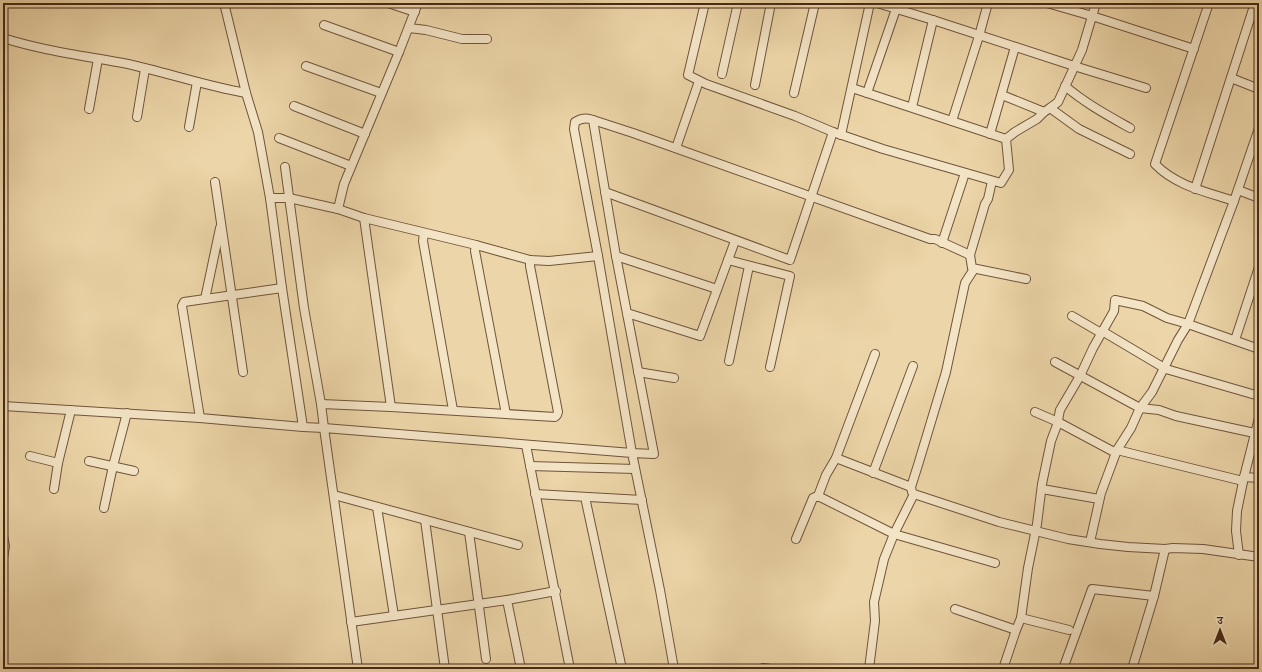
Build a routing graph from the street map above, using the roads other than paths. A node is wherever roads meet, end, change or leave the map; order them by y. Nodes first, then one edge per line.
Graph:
1 (224, 3) edge
2 (388, 3) edge
3 (418, 3) edge
4 (705, 3) edge
5 (738, 3) edge
6 (771, 3) edge
7 (815, 3) edge
8 (870, 3) edge
9 (877, 3) edge
10 (988, 3) edge
11 (1047, 3) edge
12 (1096, 3) edge
13 (1210, 3) edge
14 (1256, 3) edge
15 (896, 10) junction
16 (415, 12) junction
17 (1092, 16) junction
18 (932, 20) junction
19 (324, 25) dead end
20 (409, 28) junction
21 (979, 36) junction
22 (3, 38) edge
23 (487, 39) dead end
24 (1015, 47) junction
25 (1194, 49) junction
26 (399, 52) junction
27 (98, 59) junction
28 (306, 66) dead end
29 (1074, 66) junction
30 (145, 69) junction
31 (722, 74) dead end
32 (1231, 78) junction
33 (699, 81) junction
34 (197, 82) junction
35 (755, 85) dead end
36 (1065, 86) junction
37 (852, 88) junction
38 (1146, 88) dead end
39 (1259, 88) edge
40 (381, 93) junction
41 (794, 93) dead end
42 (867, 93) junction
43 (246, 94) junction
44 (1002, 96) junction
45 (294, 106) dead end
46 (912, 107) junction
47 (89, 109) dead end
48 (1047, 110) junction
49 (137, 117) dead end
50 (593, 120) junction
51 (952, 121) junction
52 (189, 127) dead end
53 (1130, 128) dead end
54 (1259, 128) edge
55 (837, 133) junction
56 (365, 134) junction
57 (990, 134) junction
58 (280, 138) dead end
59 (1006, 139) junction
60 (676, 148) junction
61 (1130, 154) dead end
62 (351, 166) junction
63 (285, 167) dead end
64 (965, 173) junction
65 (992, 181) junction
66 (215, 182) dead end
67 (1195, 189) junction
68 (1238, 190) junction
69 (605, 192) junction
70 (812, 196) junction
71 (270, 198) junction
72 (289, 198) junction
73 (1259, 198) edge
74 (1234, 201) junction
75 (338, 209) junction
76 (364, 218) junction
77 (221, 223) junction
78 (424, 233) junction
79 (735, 241) junction
80 (942, 243) junction
81 (476, 245) junction
82 (970, 255) junction
83 (598, 256) junction
84 (616, 256) junction
85 (530, 260) junction
86 (728, 260) junction
87 (749, 266) junction
88 (1259, 267) edge
89 (974, 269) junction
90 (1026, 278) dead end
91 (282, 288) junction
92 (717, 289) junction
93 (232, 295) junction
94 (205, 299) junction
95 (627, 313) junction
96 (1072, 316) dead end
97 (1188, 324) junction
98 (1101, 332) junction
99 (1235, 340) junction
100 (1259, 349) edge
101 (875, 354) dead end
102 (730, 360) dead end
103 (1054, 362) dead end
104 (913, 366) dead end
105 (770, 367) dead end
106 (1164, 368) junction
107 (243, 372) dead end
108 (638, 372) junction
109 (1080, 376) junction
110 (674, 378) dead end
111 (1259, 396) edge
112 (322, 404) junction
113 (3, 406) edge
114 (391, 406) junction
115 (1140, 408) junction
116 (71, 410) junction
117 (453, 410) junction
118 (1035, 412) dead end
119 (127, 414) junction
120 (506, 414) junction
121 (200, 418) junction
122 (1259, 418) edge
123 (1058, 422) junction
124 (303, 427) junction
125 (324, 428) junction
126 (1257, 434) edge
127 (526, 445) junction
128 (1116, 452) junction
129 (632, 453) junction
130 (30, 456) dead end
131 (836, 458) junction
132 (89, 461) dead end
133 (58, 463) junction
134 (113, 466) junction
135 (530, 466) junction
136 (635, 469) junction
137 (134, 471) dead end
138 (873, 472) junction
139 (1259, 478) edge
140 (1243, 479) junction
141 (54, 489) dead end
142 (1042, 489) junction
143 (912, 491) junction
144 (535, 494) junction
145 (334, 495) junction
146 (818, 496) junction
147 (585, 497) junction
148 (1099, 499) junction
149 (642, 500) junction
150 (377, 507) junction
151 (104, 508) dead end
152 (425, 520) junction
153 (469, 532) junction
154 (1036, 532) junction
155 (894, 534) junction
156 (3, 536) edge
157 (796, 539) dead end
158 (1090, 542) junction
159 (518, 545) dead end
160 (1165, 549) junction
161 (1239, 554) junction
162 (1259, 557) edge
163 (3, 558) edge
164 (995, 564) dead end
165 (556, 591) junction
166 (1154, 596) junction
167 (507, 600) junction
168 (478, 604) junction
169 (956, 609) dead end
170 (437, 610) junction
171 (394, 616) junction
172 (1021, 618) junction
173 (351, 622) junction
174 (1016, 630) junction
175 (1069, 630) dead end
176 (486, 659) dead end
177 (1006, 668) edge
178 (358, 669) edge
179 (445, 669) edge
180 (521, 669) edge
181 (570, 669) edge
182 (622, 669) edge
183 (674, 669) edge
184 (762, 669) edge
185 (771, 669) edge
186 (869, 669) edge
187 (1063, 669) edge
188 (1132, 669) edge

1 - 43 street
2 - 16 street
3 - 16 street
4 - 33 street
5 - 31 street
6 - 35 street
7 - 41 street
8 - 37 street
9 - 15 street
10 - 21 street
11 - 17 street
12 - 17 street
13 - 25 street
14 - 32 street
15 - 18 street
15 - 42 street
16 - 20 street
17 - 25 street
17 - 29 street
18 - 21 street
18 - 46 street
19 - 26 street
20 - 23 street
20 - 26 street
21 - 24 street
21 - 51 street
22 - 27 street
24 - 29 street
24 - 44 street
25 - 67 street
26 - 40 street
27 - 30 street
27 - 47 street
28 - 40 street
29 - 36 street
29 - 38 street
30 - 34 street
30 - 49 street
32 - 39 street
32 - 67 street
33 - 55 street
33 - 60 street
34 - 43 street
34 - 52 street
36 - 48 street
36 - 53 street
37 - 42 street
37 - 55 street
40 - 56 street
42 - 46 street
43 - 71 street
44 - 48 street
44 - 57 street
45 - 56 street
46 - 51 street
48 - 59 street
48 - 61 street
50 - 60 street
50 - 69 street
50 - 83 street
51 - 57 street
54 - 68 street
55 - 64 street
55 - 70 street
56 - 62 street
57 - 59 street
58 - 62 street
59 - 65 street
60 - 70 street
62 - 75 street
63 - 72 street
64 - 65 street
64 - 80 street
65 - 82 street
66 - 77 street
67 - 74 street
68 - 73 street
68 - 74 street
69 - 79 street
69 - 84 street
70 - 79 street
70 - 80 street
71 - 72 street
71 - 91 street
72 - 75 street
72 - 112 street
74 - 97 street
75 - 76 street
76 - 78 street
76 - 114 street
77 - 93 street
77 - 94 street
78 - 81 street
78 - 117 street
79 - 86 street
80 - 82 street
81 - 85 street
81 - 120 street
82 - 89 street
83 - 85 street
83 - 129 street
84 - 92 street
84 - 95 street
85 - 120 street
86 - 87 street
86 - 92 street
87 - 102 street
87 - 105 street
88 - 99 street
89 - 90 street
89 - 143 street
91 - 93 street
91 - 124 street
92 - 95 street
93 - 94 street
93 - 107 street
94 - 121 street
95 - 108 street
96 - 98 street
97 - 98 street
97 - 99 street
97 - 106 street
98 - 106 street
98 - 109 street
99 - 100 street
101 - 131 street
103 - 109 street
104 - 138 street
106 - 111 street
106 - 115 street
108 - 110 street
108 - 129 street
109 - 115 street
109 - 123 street
112 - 114 street
112 - 125 street
113 - 116 street
114 - 117 street
115 - 126 street
115 - 128 street
116 - 119 street
116 - 133 street
117 - 120 street
118 - 123 street
119 - 121 street
119 - 134 street
121 - 124 street
122 - 126 street
123 - 128 street
123 - 142 street
124 - 125 street
125 - 127 street
125 - 145 street
126 - 140 street
127 - 129 street
127 - 135 street
128 - 140 street
128 - 148 street
129 - 136 street
130 - 133 street
131 - 138 street
131 - 146 street
132 - 134 street
133 - 141 street
134 - 137 street
134 - 151 street
135 - 136 street
135 - 144 street
136 - 149 street
138 - 143 street
139 - 140 street
140 - 161 street
142 - 148 street
142 - 154 street
143 - 154 street
143 - 155 street
144 - 147 street
144 - 165 street
145 - 150 street
145 - 173 street
146 - 155 street
146 - 157 street
147 - 149 street
147 - 182 street
148 - 158 street
149 - 183 street
150 - 152 street
150 - 171 street
152 - 153 street
152 - 170 street
153 - 159 street
153 - 168 street
154 - 158 street
154 - 172 street
155 - 164 street
155 - 186 street
156 - 163 street
158 - 160 street
160 - 161 street
160 - 166 street
161 - 162 street
165 - 167 street
165 - 181 street
166 - 187 street
166 - 188 street
167 - 168 street
167 - 180 street
168 - 170 street
168 - 176 street
169 - 174 street
170 - 171 street
170 - 179 street
171 - 173 street
172 - 174 street
172 - 175 street
173 - 178 street
174 - 177 street
184 - 185 street

